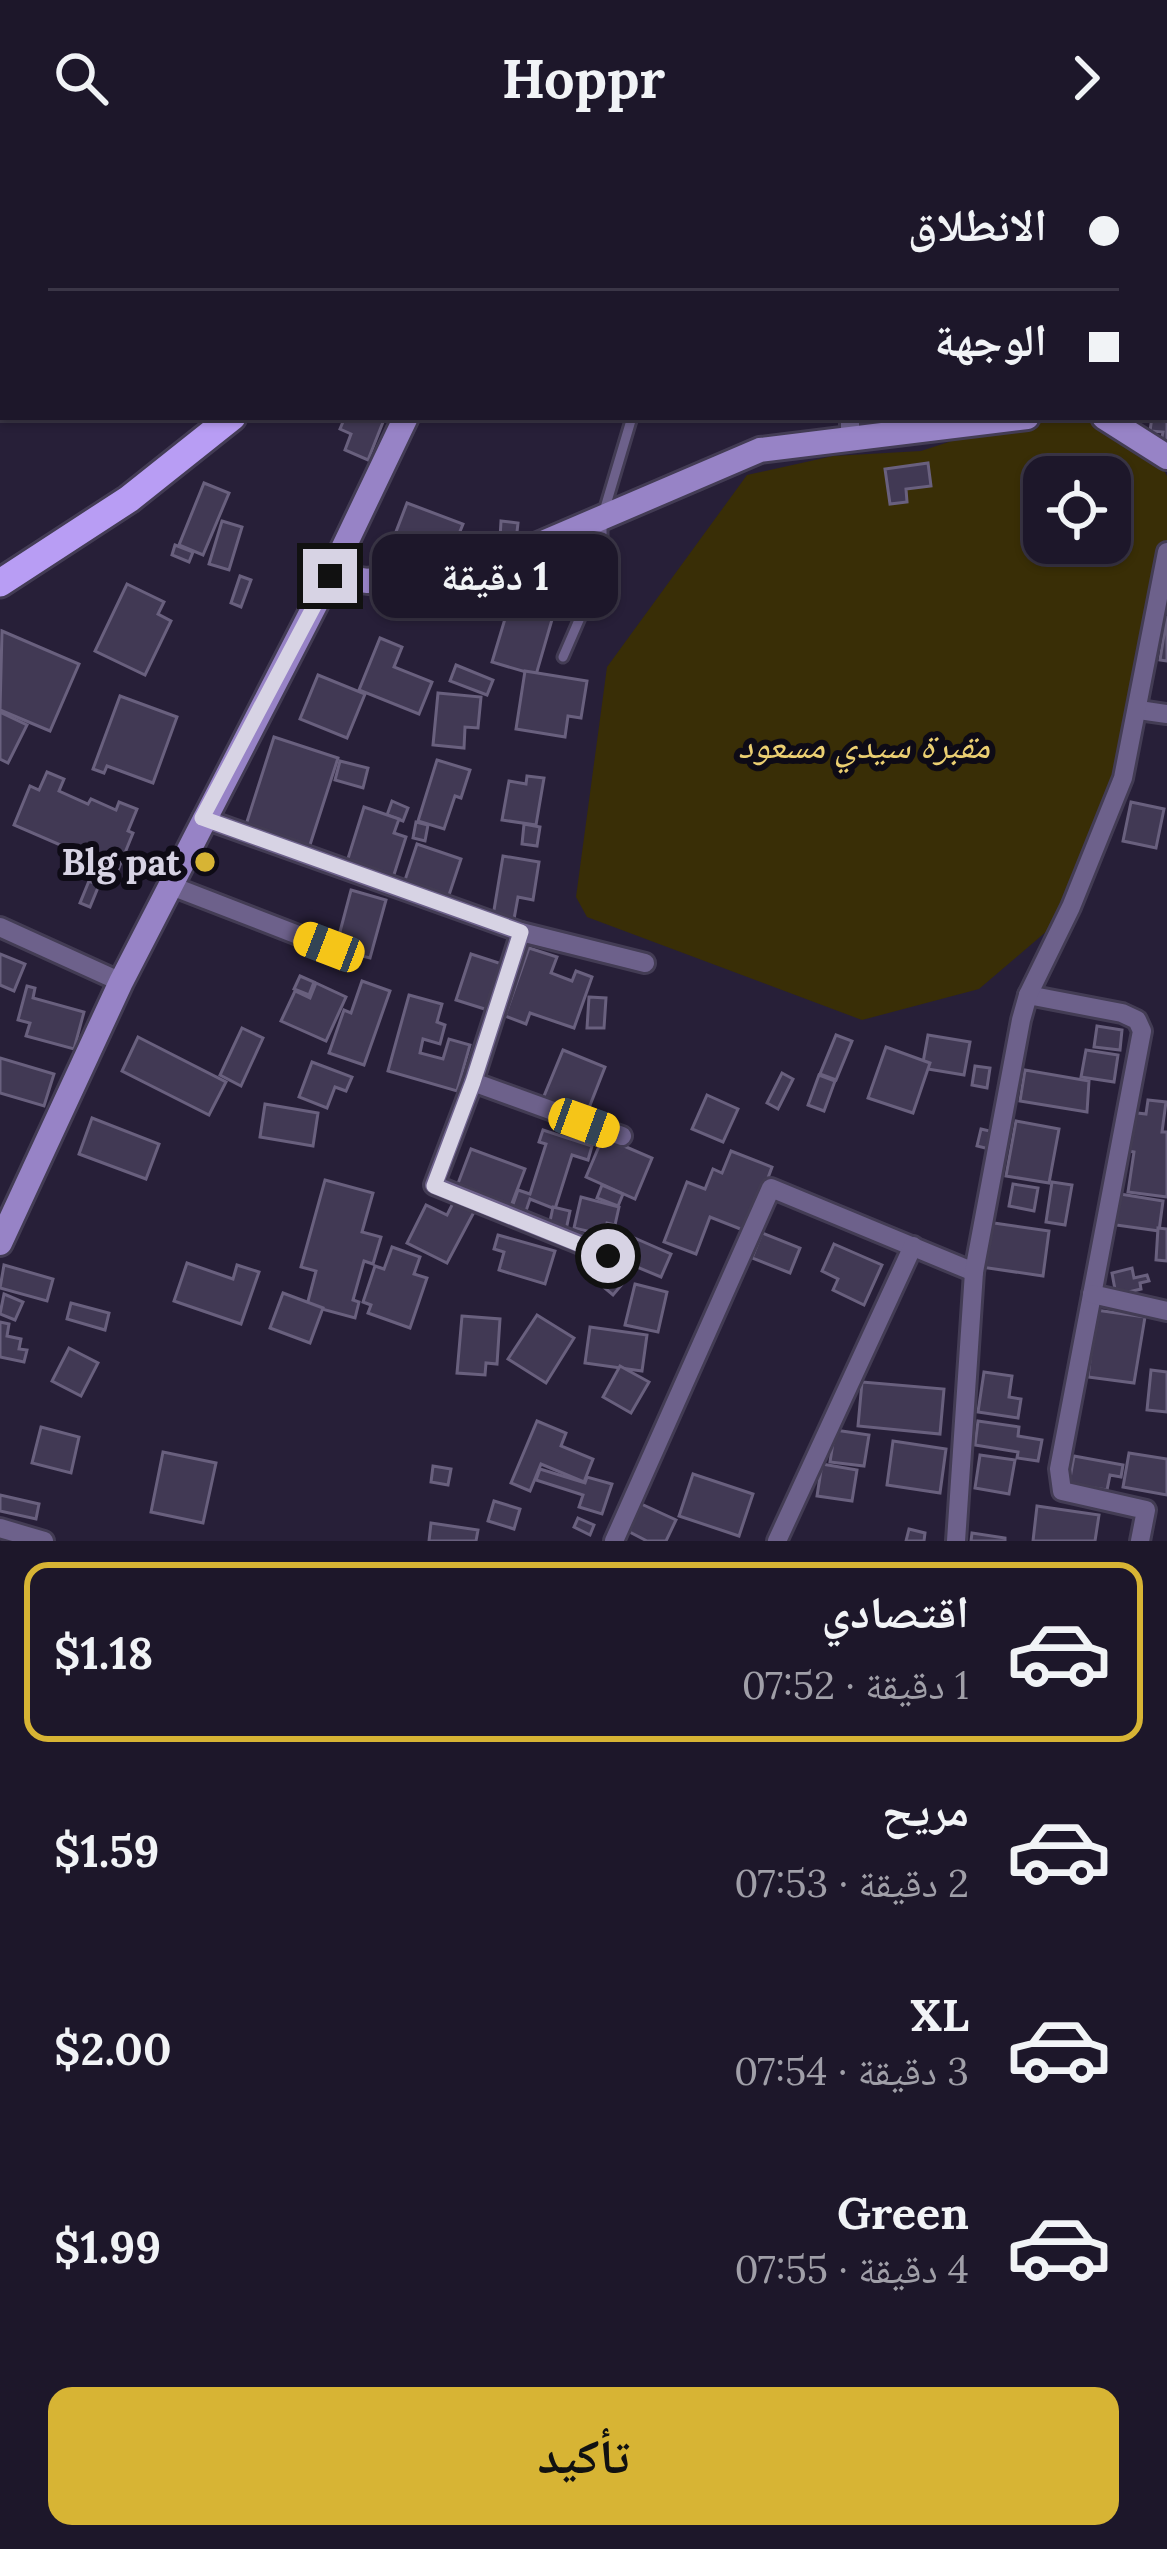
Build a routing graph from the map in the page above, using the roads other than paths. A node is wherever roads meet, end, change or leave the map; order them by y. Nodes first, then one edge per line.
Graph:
1 (228, 420) edge
2 (405, 420) edge
3 (631, 420) edge
4 (979, 420) edge
5 (1109, 420) edge
6 (850, 428) edge
7 (1167, 457) edge
8 (602, 518) junction
9 (1166, 562) edge
10 (330, 576) junction
11 (0, 583) edge
12 (563, 657) dead end
13 (1139, 710) junction
14 (1167, 714) edge
15 (202, 818) junction
16 (169, 885) junction
17 (0, 927) edge
18 (521, 932) junction
19 (329, 947) dead end
20 (645, 963) dead end
21 (121, 982) junction
22 (1028, 995) junction
23 (473, 1082) junction
24 (622, 1136) dead end
25 (0, 1243) edge
26 (913, 1246) junction
27 (608, 1256) dead end
28 (974, 1272) junction
29 (1092, 1294) junction
30 (1167, 1311) edge
31 (1146, 1510) junction
32 (1167, 1512) edge
33 (0, 1528) edge
34 (44, 1541) edge
35 (614, 1541) edge
36 (777, 1541) edge
37 (956, 1541) edge
38 (1140, 1541) edge

1 - 11 main road
2 - 10 street
3 - 8 lane
4 - 6 street
5 - 7 street
6 - 8 street
8 - 10 street
8 - 12 lane
9 - 13 street
10 - 15 street
13 - 14 street
13 - 22 street
15 - 16 street
15 - 18 street
16 - 19 street
16 - 21 street
17 - 21 street
18 - 20 street
18 - 23 street
21 - 25 street
22 - 28 street
22 - 29 street
23 - 24 street
23 - 27 street
26 - 28 street
26 - 35 street
26 - 36 street
28 - 37 street
29 - 30 street
29 - 31 street
31 - 32 street
31 - 38 street
33 - 34 street

